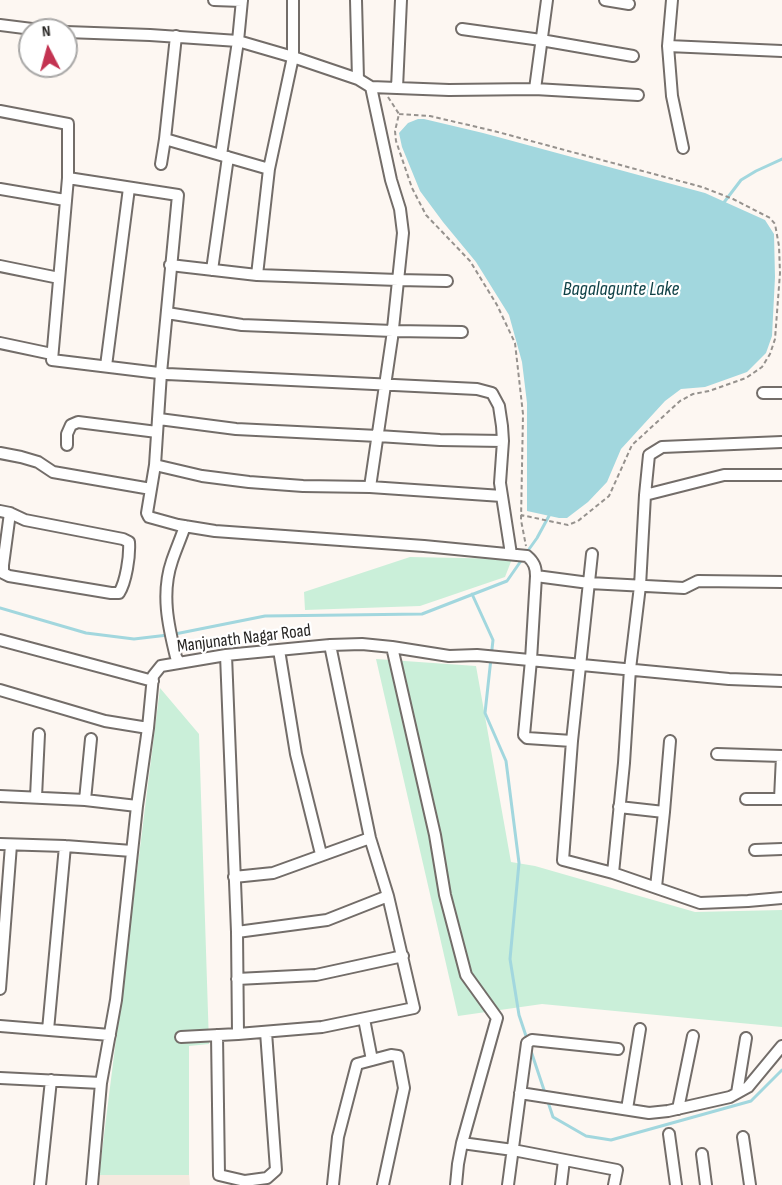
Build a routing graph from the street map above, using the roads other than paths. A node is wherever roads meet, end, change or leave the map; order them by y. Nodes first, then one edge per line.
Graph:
1 (214, 0) edge
2 (292, 0) edge
3 (356, 0) edge
4 (400, 0) edge
5 (547, 0) edge
6 (605, 0) edge
7 (672, 0) edge
8 (242, 1) edge
9 (629, 4) dead end
10 (0, 25) edge
11 (18, 27) edge
12 (462, 29) dead end
13 (78, 32) edge
14 (176, 36) junction
15 (542, 40) junction
16 (238, 41) junction
17 (668, 46) junction
18 (782, 51) edge
19 (633, 56) dead end
20 (293, 57) junction
21 (358, 79) junction
22 (376, 87) junction
23 (397, 88) junction
24 (535, 89) junction
25 (638, 95) dead end
26 (0, 111) edge
27 (165, 139) junction
28 (682, 148) dead end
29 (224, 156) junction
30 (161, 164) dead end
31 (269, 169) junction
32 (68, 178) junction
33 (129, 188) junction
34 (0, 189) edge
35 (65, 200) junction
36 (170, 265) junction
37 (0, 266) edge
38 (212, 270) junction
39 (257, 275) junction
40 (59, 278) junction
41 (398, 280) junction
42 (447, 281) dead end
43 (167, 313) junction
44 (393, 331) junction
45 (462, 332) dead end
46 (0, 343) edge
47 (52, 354) junction
48 (106, 366) junction
49 (161, 373) junction
50 (385, 385) junction
51 (763, 393) dead end
52 (782, 393) edge
53 (159, 419) junction
54 (157, 432) junction
55 (378, 436) junction
56 (503, 441) junction
57 (782, 442) edge
58 (67, 445) dead end
59 (0, 453) edge
60 (155, 465) junction
61 (782, 475) edge
62 (370, 487) junction
63 (151, 489) junction
64 (645, 495) junction
65 (502, 496) junction
66 (5, 512) edge
67 (185, 526) junction
68 (511, 554) junction
69 (592, 554) dead end
70 (536, 576) junction
71 (782, 582) edge
72 (589, 583) junction
73 (640, 586) junction
74 (0, 640) edge
75 (330, 645) junction
76 (392, 647) junction
77 (279, 650) junction
78 (226, 655) junction
79 (178, 659) junction
80 (531, 660) junction
81 (580, 664) junction
82 (630, 669) junction
83 (153, 681) junction
84 (782, 681) edge
85 (0, 690) edge
86 (148, 728) junction
87 (39, 734) dead end
88 (91, 739) dead end
89 (572, 741) junction
90 (670, 741) dead end
91 (717, 754) dead end
92 (782, 756) edge
93 (0, 796) edge
94 (36, 797) junction
95 (746, 799) dead end
96 (781, 799) edge
97 (85, 800) junction
98 (137, 806) junction
99 (619, 807) junction
100 (664, 812) junction
101 (370, 838) junction
102 (5, 844) edge
103 (65, 846) junction
104 (782, 849) edge
105 (755, 850) dead end
106 (132, 851) junction
107 (321, 854) junction
108 (613, 873) junction
109 (234, 877) junction
110 (656, 887) junction
111 (388, 896) junction
112 (782, 898) edge
113 (237, 932) junction
114 (403, 956) junction
115 (237, 979) junction
116 (0, 989) edge
117 (364, 1019) junction
118 (0, 1026) edge
119 (640, 1029) dead end
120 (48, 1030) junction
121 (266, 1032) junction
122 (238, 1034) junction
123 (110, 1035) junction
124 (217, 1035) junction
125 (693, 1036) dead end
126 (181, 1037) dead end
127 (746, 1038) dead end
128 (782, 1046) edge
129 (618, 1049) dead end
130 (372, 1060) junction
131 (0, 1078) edge
132 (51, 1080) junction
133 (101, 1083) junction
134 (520, 1093) junction
135 (737, 1093) junction
136 (627, 1109) junction
137 (678, 1109) junction
138 (669, 1134) dead end
139 (743, 1137) dead end
140 (462, 1143) junction
141 (513, 1150) junction
142 (702, 1154) dead end
143 (564, 1160) junction
144 (245, 1183) edge
145 (40, 1185) edge
146 (92, 1185) edge
147 (333, 1185) edge
148 (383, 1185) edge
149 (456, 1185) edge
150 (508, 1185) edge
151 (561, 1185) edge
152 (614, 1185) edge
153 (676, 1185) edge
154 (706, 1185) edge
155 (750, 1185) edge

1 - 8 street
2 - 20 street
3 - 21 street
4 - 23 street
5 - 15 street
6 - 9 street
7 - 17 street
8 - 16 street
10 - 11 street
12 - 15 street
13 - 14 street
14 - 16 street
14 - 27 street
15 - 19 street
15 - 24 street
16 - 20 street
16 - 29 street
17 - 18 street
17 - 28 street
20 - 21 street
20 - 31 street
21 - 22 street
22 - 23 street
22 - 41 street
23 - 24 street
24 - 25 street
26 - 32 street
27 - 29 street
27 - 30 street
29 - 31 street
29 - 38 street
31 - 39 street
32 - 33 street
32 - 35 street
33 - 36 street
33 - 48 street
34 - 35 street
35 - 40 street
36 - 38 street
36 - 43 street
37 - 40 street
38 - 39 street
39 - 41 street
40 - 47 street
41 - 42 street
41 - 44 street
43 - 44 street
43 - 49 street
44 - 45 street
44 - 50 street
46 - 47 street
47 - 48 street
48 - 49 street
49 - 50 street
49 - 53 street
50 - 55 street
50 - 56 street
51 - 52 street
53 - 54 street
53 - 55 street
54 - 58 street
54 - 60 street
55 - 56 street
55 - 62 street
56 - 65 street
57 - 64 street
59 - 63 street
60 - 62 street
60 - 63 street
61 - 64 street
62 - 65 street
63 - 67 street
64 - 73 street
65 - 68 street
66 - 66 street
67 - 68 street
67 - 79 street
68 - 70 street
69 - 72 street
70 - 72 street
70 - 80 street
71 - 73 street
72 - 73 street
72 - 81 street
73 - 82 street
74 - 83 street
75 - 76 street, Manjunath Nagar Road
75 - 77 street, Manjunath Nagar Road
75 - 101 street
76 - 80 street, Manjunath Nagar Road
76 - 140 street
77 - 78 street, Manjunath Nagar Road
77 - 107 street
78 - 79 street, Manjunath Nagar Road
78 - 109 street
79 - 83 street, Manjunath Nagar Road
80 - 81 street, Manjunath Nagar Road
80 - 89 street
81 - 82 street, Manjunath Nagar Road
81 - 89 street
82 - 84 street, Manjunath Nagar Road
82 - 99 street
83 - 86 street
85 - 86 street
86 - 98 street
87 - 94 street
88 - 97 street
89 - 108 street
90 - 100 street
91 - 92 street
92 - 96 street
93 - 94 street
94 - 97 street
95 - 96 street
97 - 98 street
98 - 106 street
99 - 100 street
99 - 108 street
100 - 110 street
101 - 107 street
101 - 111 street
102 - 103 street
102 - 116 street
103 - 106 street
103 - 120 street
104 - 105 street
106 - 123 street
107 - 109 street
108 - 110 street
109 - 113 street
110 - 112 street
111 - 113 street
111 - 114 street
113 - 115 street
114 - 115 street
114 - 117 street
115 - 122 street
117 - 121 street
117 - 130 street
118 - 120 street
119 - 136 street
120 - 123 street
121 - 122 street
121 - 144 street
122 - 124 street
123 - 133 street
124 - 126 street
124 - 144 street
125 - 137 street
127 - 135 street
128 - 135 street
129 - 134 street
130 - 147 street
130 - 148 street
131 - 132 street
132 - 133 street
132 - 145 street
133 - 146 street
134 - 136 street
134 - 141 street
135 - 137 street
136 - 137 street
138 - 153 street
139 - 155 street
140 - 141 street
140 - 149 street
141 - 143 street
141 - 150 street
142 - 154 street
143 - 151 street
143 - 152 street

